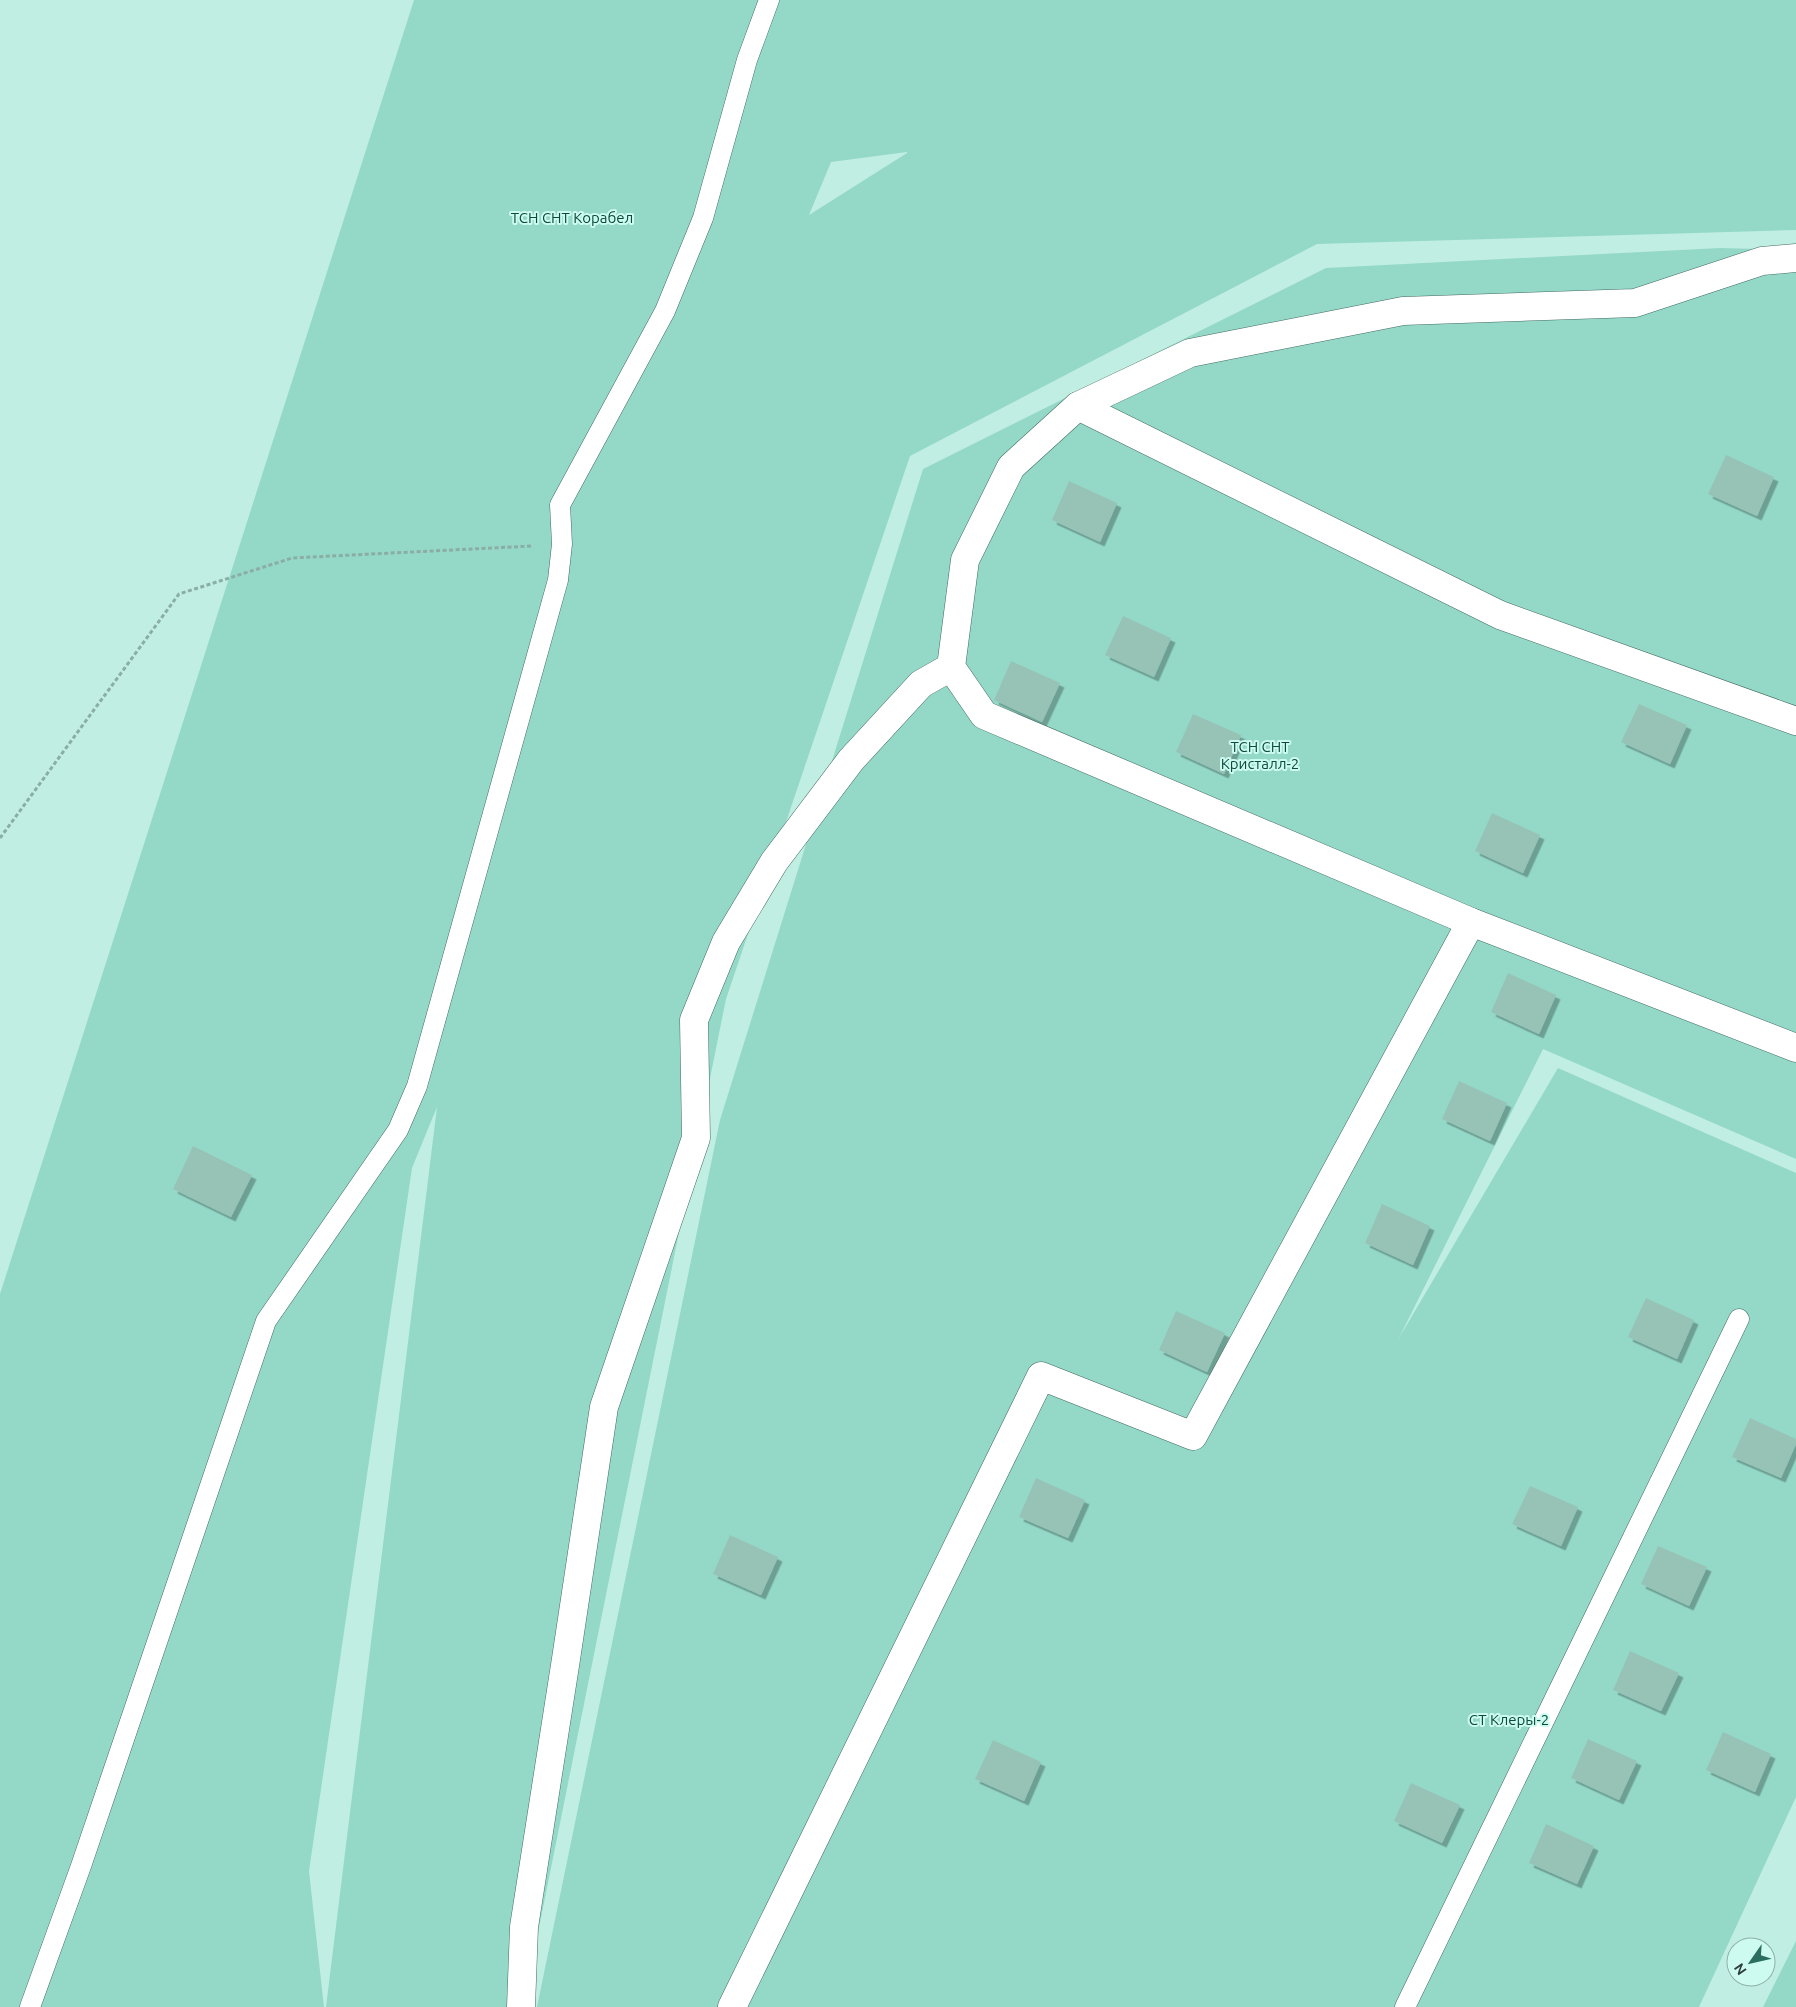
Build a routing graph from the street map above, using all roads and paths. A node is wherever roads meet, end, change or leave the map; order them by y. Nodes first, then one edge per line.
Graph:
1 (769, 0) edge
2 (1796, 258) edge
3 (1078, 406) junction
4 (562, 544) junction
5 (952, 667) junction
6 (1796, 721) edge
7 (0, 838) edge
8 (1471, 922) junction
9 (1796, 1048) edge
10 (1739, 1319) dead end
11 (30, 2007) edge
12 (520, 2007) edge
13 (732, 2007) edge
14 (1405, 2007) edge

1 - 4 lane
2 - 3 street
3 - 5 street
3 - 6 street
4 - 7 path
4 - 11 lane
5 - 8 street
5 - 12 street
8 - 9 street
8 - 13 street
10 - 14 lane

